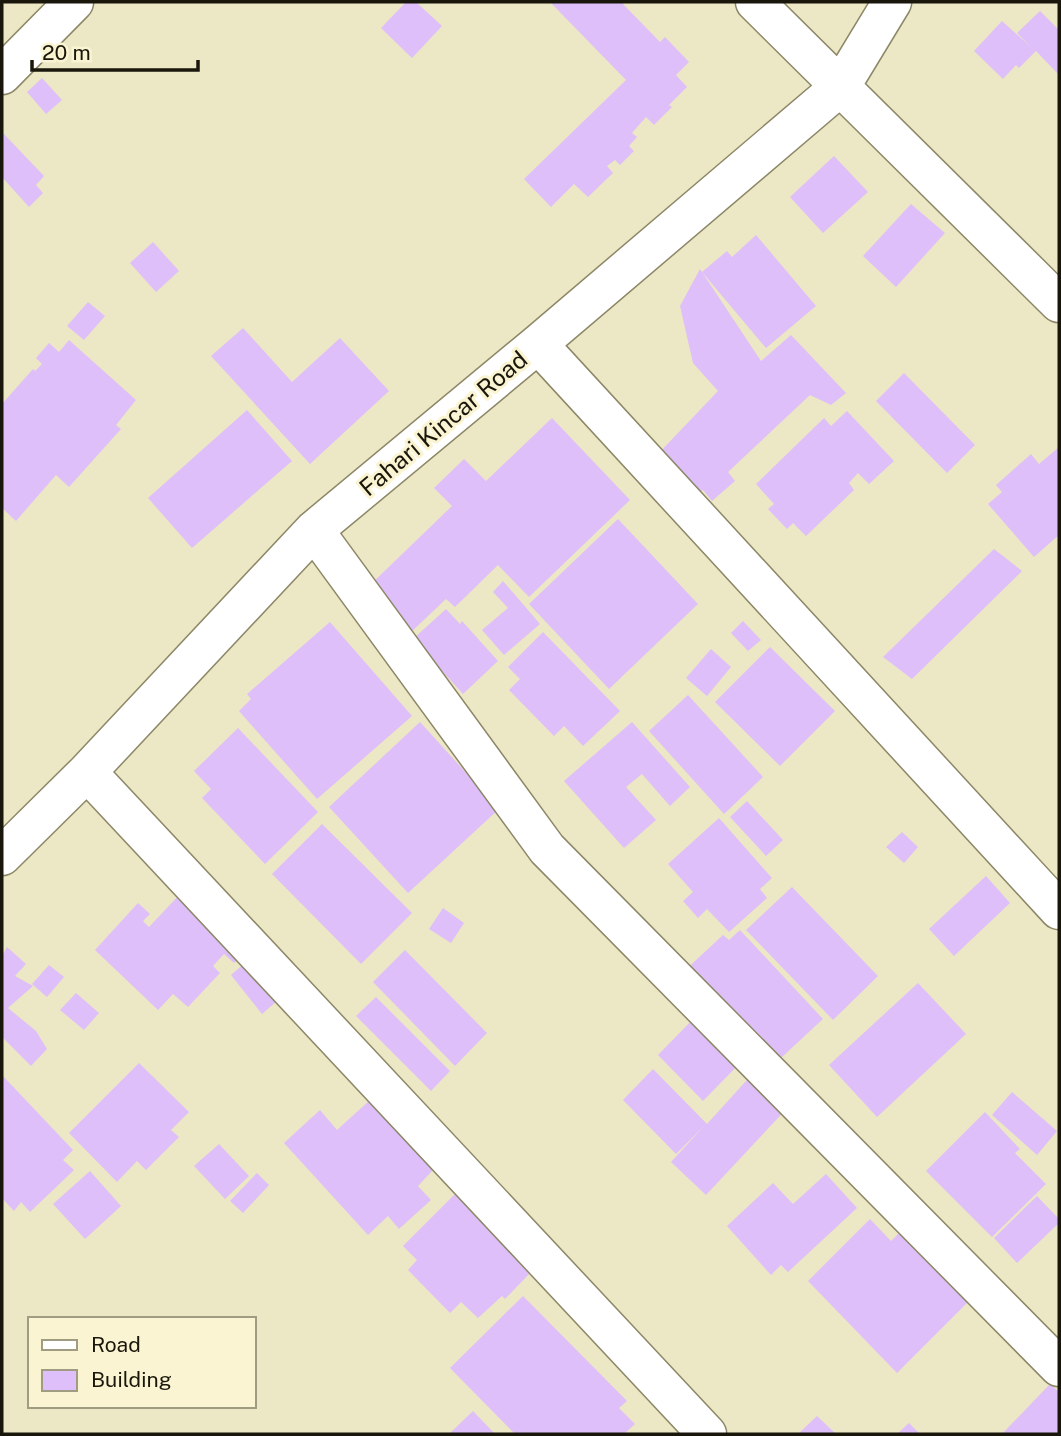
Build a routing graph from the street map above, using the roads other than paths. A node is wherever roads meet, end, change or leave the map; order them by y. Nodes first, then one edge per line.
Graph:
1 (74, 2) edge
2 (755, 2) edge
3 (892, 2) edge
4 (2, 75) edge
5 (841, 86) junction
6 (1059, 303) edge
7 (538, 344) junction
8 (314, 530) junction
9 (87, 772) junction
10 (2, 856) edge
11 (1059, 910) edge
12 (1059, 1367) edge
13 (707, 1434) edge

1 - 4 street
2 - 5 street
3 - 5 street, Fahari Kincar Road
5 - 6 street
5 - 7 street, Fahari Kincar Road
7 - 8 street, Fahari Kincar Road
7 - 11 street
8 - 9 street, Fahari Kincar Road
8 - 12 street
9 - 10 street, Fahari Kincar Road
9 - 13 street

